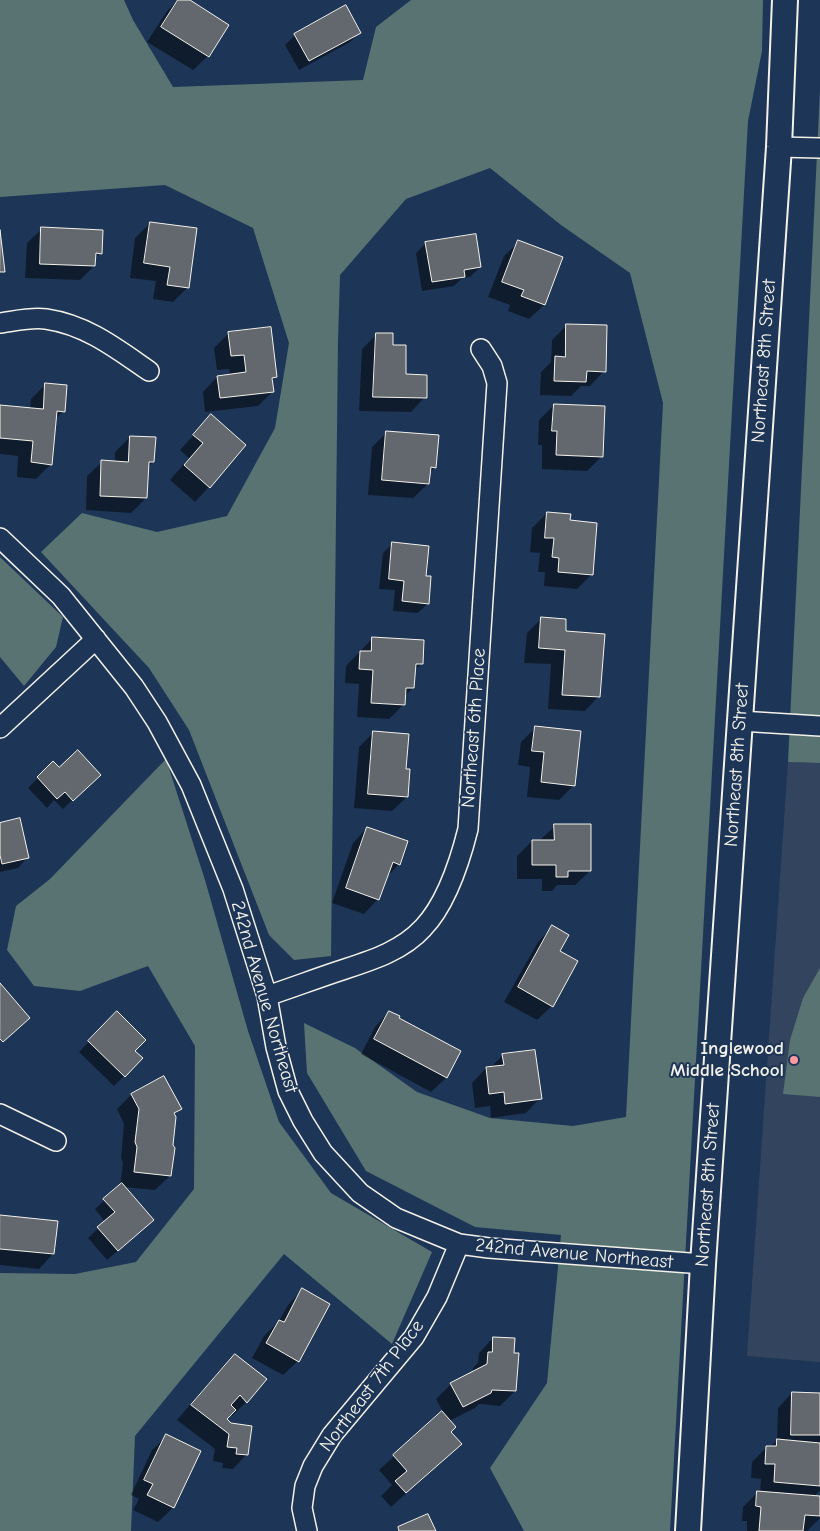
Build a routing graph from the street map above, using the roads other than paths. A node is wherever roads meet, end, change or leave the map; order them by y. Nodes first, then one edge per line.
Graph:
1 (785, 0) edge
2 (779, 147) junction
3 (820, 148) edge
4 (0, 323) edge
5 (481, 350) dead end
6 (150, 371) dead end
7 (0, 538) edge
8 (96, 639) junction
9 (740, 721) junction
10 (820, 726) edge
11 (0, 728) edge
12 (267, 996) junction
13 (0, 1114) edge
14 (56, 1141) dead end
15 (459, 1244) junction
16 (703, 1264) junction
17 (307, 1531) edge
18 (688, 1531) edge

1 - 2 street, Northeast 8th Street
2 - 3 street
2 - 9 street, Northeast 8th Street
4 - 6 street
5 - 12 street, Northeast 6th Place
7 - 8 street, 242nd Avenue Northeast
8 - 11 street
8 - 12 street, 242nd Avenue Northeast
9 - 10 street
9 - 16 street, Northeast 8th Street
12 - 15 street, 242nd Avenue Northeast
13 - 14 street
15 - 16 street, 242nd Avenue Northeast
15 - 17 street, Northeast 7th Place
16 - 18 street, Northeast 8th Street

